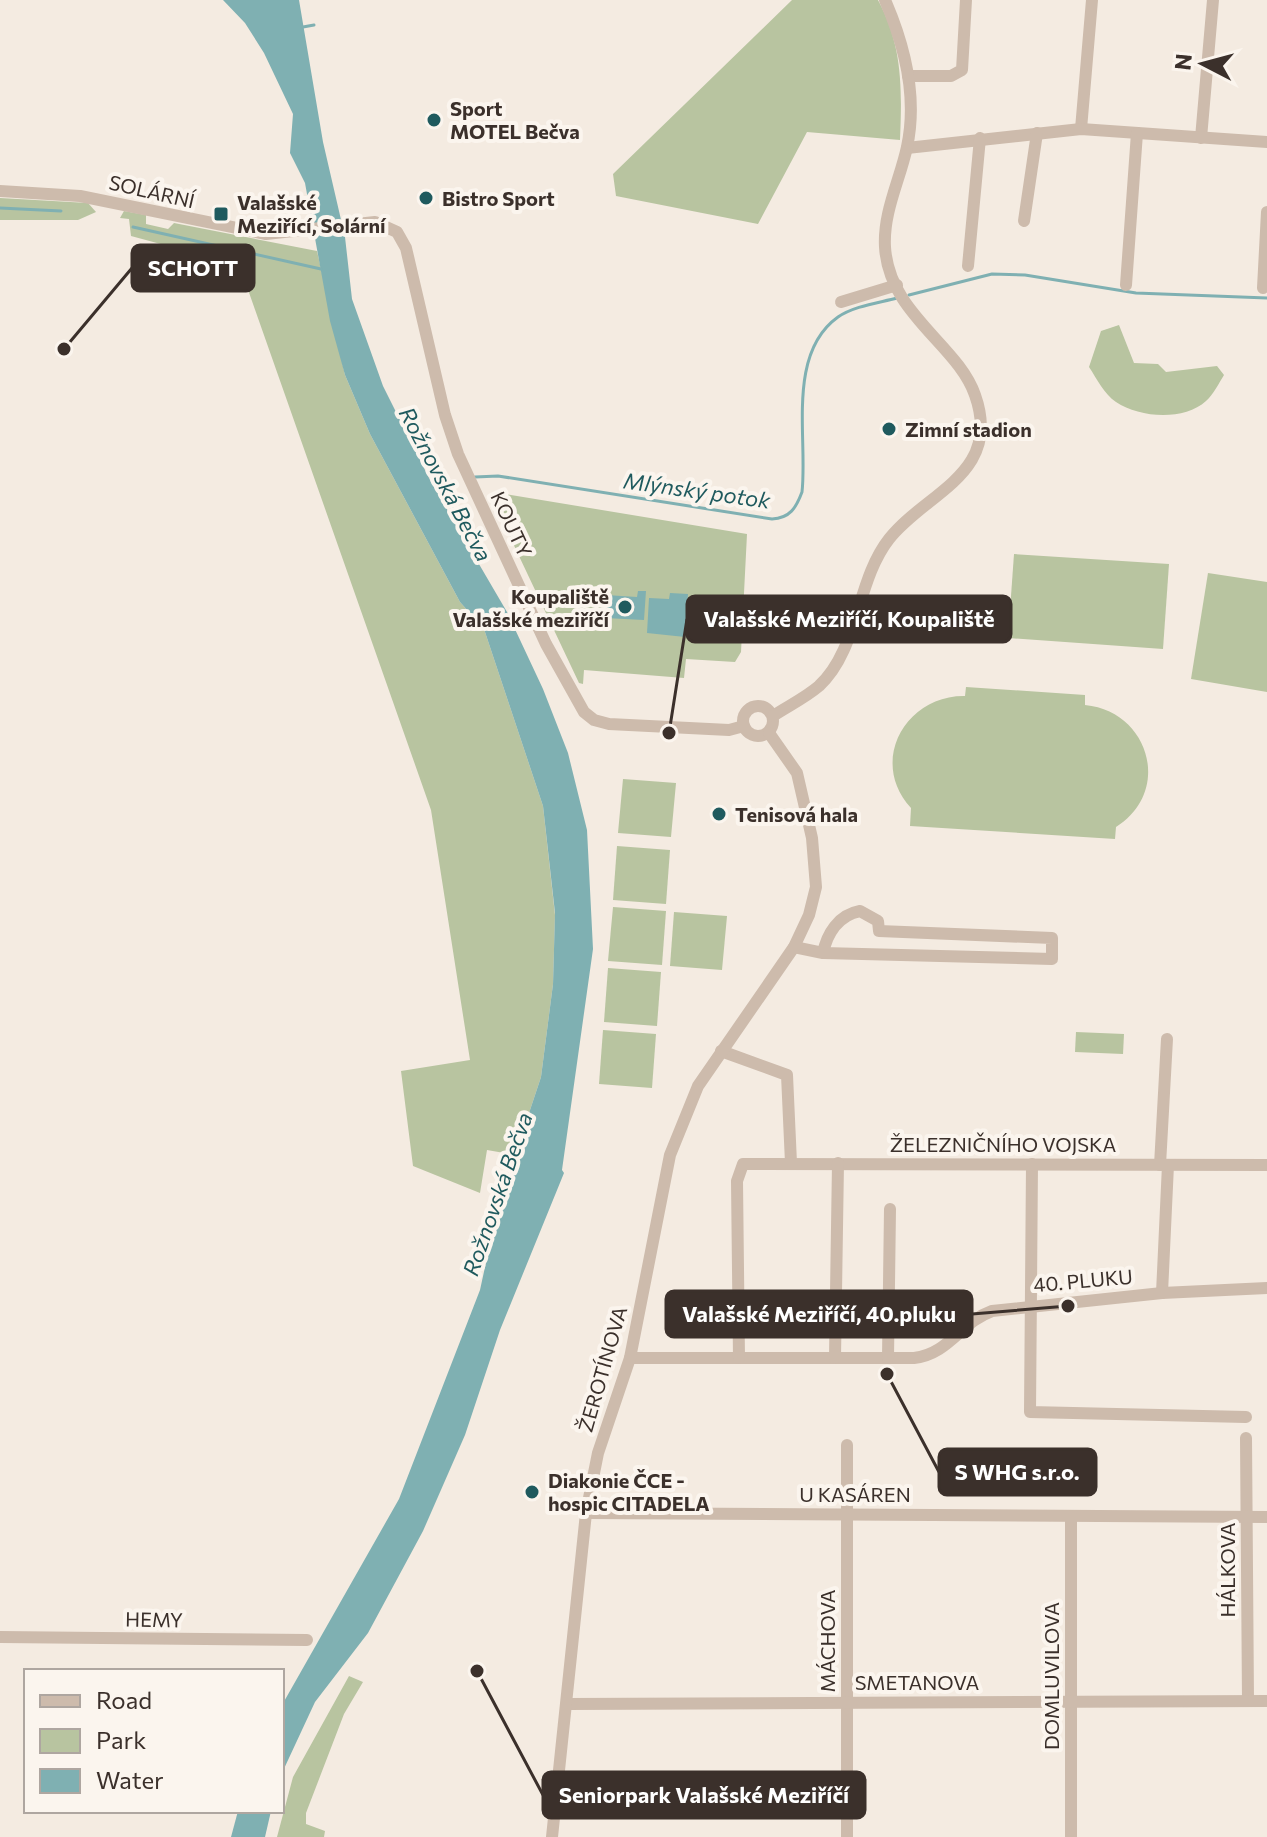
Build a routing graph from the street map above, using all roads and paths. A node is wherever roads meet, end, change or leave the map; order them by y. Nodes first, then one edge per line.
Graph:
1 (885, 0) edge
2 (966, 0) edge
3 (1092, 0) edge
4 (1213, 0) edge
5 (908, 76) junction
6 (1081, 129) junction
7 (1037, 133) junction
8 (1137, 133) junction
9 (980, 138) junction
10 (1201, 138) junction
11 (1267, 142) edge
12 (907, 148) junction
13 (0, 191) edge
14 (1267, 212) edge
15 (1024, 221) dead end
16 (353, 223) joint
17 (968, 266) dead end
18 (897, 285) junction
19 (1126, 285) dead end
20 (1263, 288) dead end
21 (841, 302) dead end
22 (773, 716) junction
23 (744, 726) junction
24 (769, 733) junction
25 (879, 931) junction
26 (794, 947) junction
27 (823, 953) junction
28 (872, 953) junction
29 (1167, 1039) dead end
30 (721, 1051) junction
31 (791, 1163) junction
32 (838, 1163) junction
33 (1032, 1164) junction
34 (1164, 1165) junction
35 (1267, 1165) edge
36 (890, 1209) dead end
37 (1267, 1288) edge
38 (1162, 1293) junction
39 (1031, 1304) junction
40 (630, 1358) junction
41 (739, 1358) junction
42 (835, 1358) junction
43 (888, 1358) junction
44 (1246, 1417) dead end
45 (1246, 1438) dead end
46 (847, 1445) dead end
47 (586, 1513) junction
48 (847, 1514) junction
49 (1071, 1516) junction
50 (1247, 1517) junction
51 (1267, 1517) edge
52 (0, 1637) edge
53 (307, 1640) dead end
54 (1248, 1701) junction
55 (1267, 1701) edge
56 (1071, 1702) junction
57 (847, 1703) junction
58 (567, 1704) junction
59 (552, 1837) edge
60 (847, 1837) edge
61 (1071, 1837) edge

1 - 5 street
2 - 5 street
3 - 6 street
4 - 10 street
5 - 12 street
6 - 7 street
6 - 8 street
7 - 9 street
7 - 15 street
8 - 10 street
8 - 19 street
9 - 12 street
9 - 17 street
10 - 11 street
12 - 18 street
13 - 16 street, SOLÁRNÍ
14 - 20 street
16 - 23 street, KOUTY
18 - 21 street
18 - 22 street
22 - 23 street
22 - 24 street
23 - 24 street, KOUTY
24 - 26 street, ŽEROTÍNOVA
25 - 27 street
25 - 28 street
25 - 28 street
26 - 27 street
26 - 30 street, ŽEROTÍNOVA
27 - 28 street
29 - 34 street
30 - 31 street
30 - 40 street, ŽEROTÍNOVA
31 - 32 street, ŽELEZNIČNÍHO VOJSKA
31 - 41 street, ŽELEZNIČNÍHO VOJSKA
32 - 33 street, ŽELEZNIČNÍHO VOJSKA
32 - 42 street
33 - 34 street, ŽELEZNIČNÍHO VOJSKA
33 - 39 street
34 - 35 street, ŽELEZNIČNÍHO VOJSKA
34 - 38 street
36 - 43 street
37 - 38 street, 40. PLUKU
38 - 39 street, 40. PLUKU
39 - 43 street, 40. PLUKU
39 - 44 street
40 - 41 street, 40. PLUKU
40 - 47 street, ŽEROTÍNOVA
41 - 42 street, 40. PLUKU
42 - 43 street, 40. PLUKU
45 - 50 street, HÁLKOVA
46 - 48 street, MÁCHOVA
47 - 48 street, U KASÁREN
47 - 58 street, ŽEROTÍNOVA
48 - 49 street, U KASÁREN
48 - 57 street, MÁCHOVA
49 - 50 street, U KASÁREN
49 - 56 street, DOMLUVILOVA
50 - 51 street, U KASÁREN
50 - 54 street, HÁLKOVA
52 - 53 street, HEMY
54 - 55 street, SMETANOVA
54 - 56 street, SMETANOVA
56 - 57 street, SMETANOVA
56 - 61 street, DOMLUVILOVA
57 - 58 street, SMETANOVA
57 - 60 street, MÁCHOVA
58 - 59 street, ŽEROTÍNOVA

